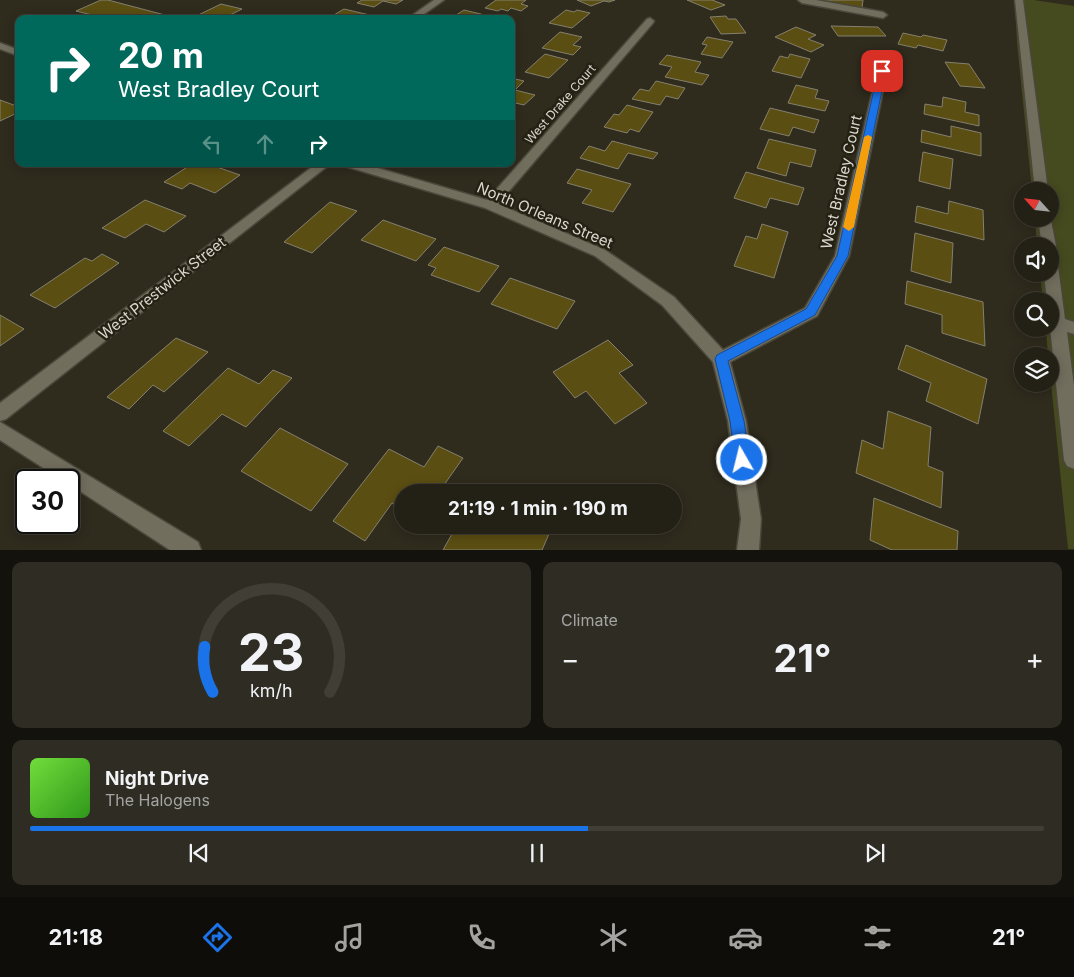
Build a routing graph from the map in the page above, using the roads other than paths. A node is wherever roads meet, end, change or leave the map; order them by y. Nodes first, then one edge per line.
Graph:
1 (440, 0) edge
2 (802, 0) edge
3 (1019, 0) edge
4 (416, 15) edge
5 (883, 15) dead end
6 (650, 21) dead end
7 (0, 46) edge
8 (15, 52) edge
9 (882, 71) dead end
10 (320, 167) edge
11 (362, 167) edge
12 (1041, 182) edge
13 (490, 205) junction
14 (1055, 282) edge
15 (1066, 326) edge
16 (721, 359) junction
17 (0, 412) edge
18 (0, 430) edge
19 (1074, 460) edge
20 (190, 550) edge
21 (748, 550) edge

1 - 4 street
2 - 5 street
3 - 12 street
6 - 13 street, West Drake Court
7 - 8 street
9 - 16 street, West Bradley Court
10 - 17 street, West Prestwick Street
11 - 13 street, North Orleans Street
13 - 16 street, North Orleans Street
14 - 15 street
15 - 19 street
16 - 21 street
18 - 20 street

